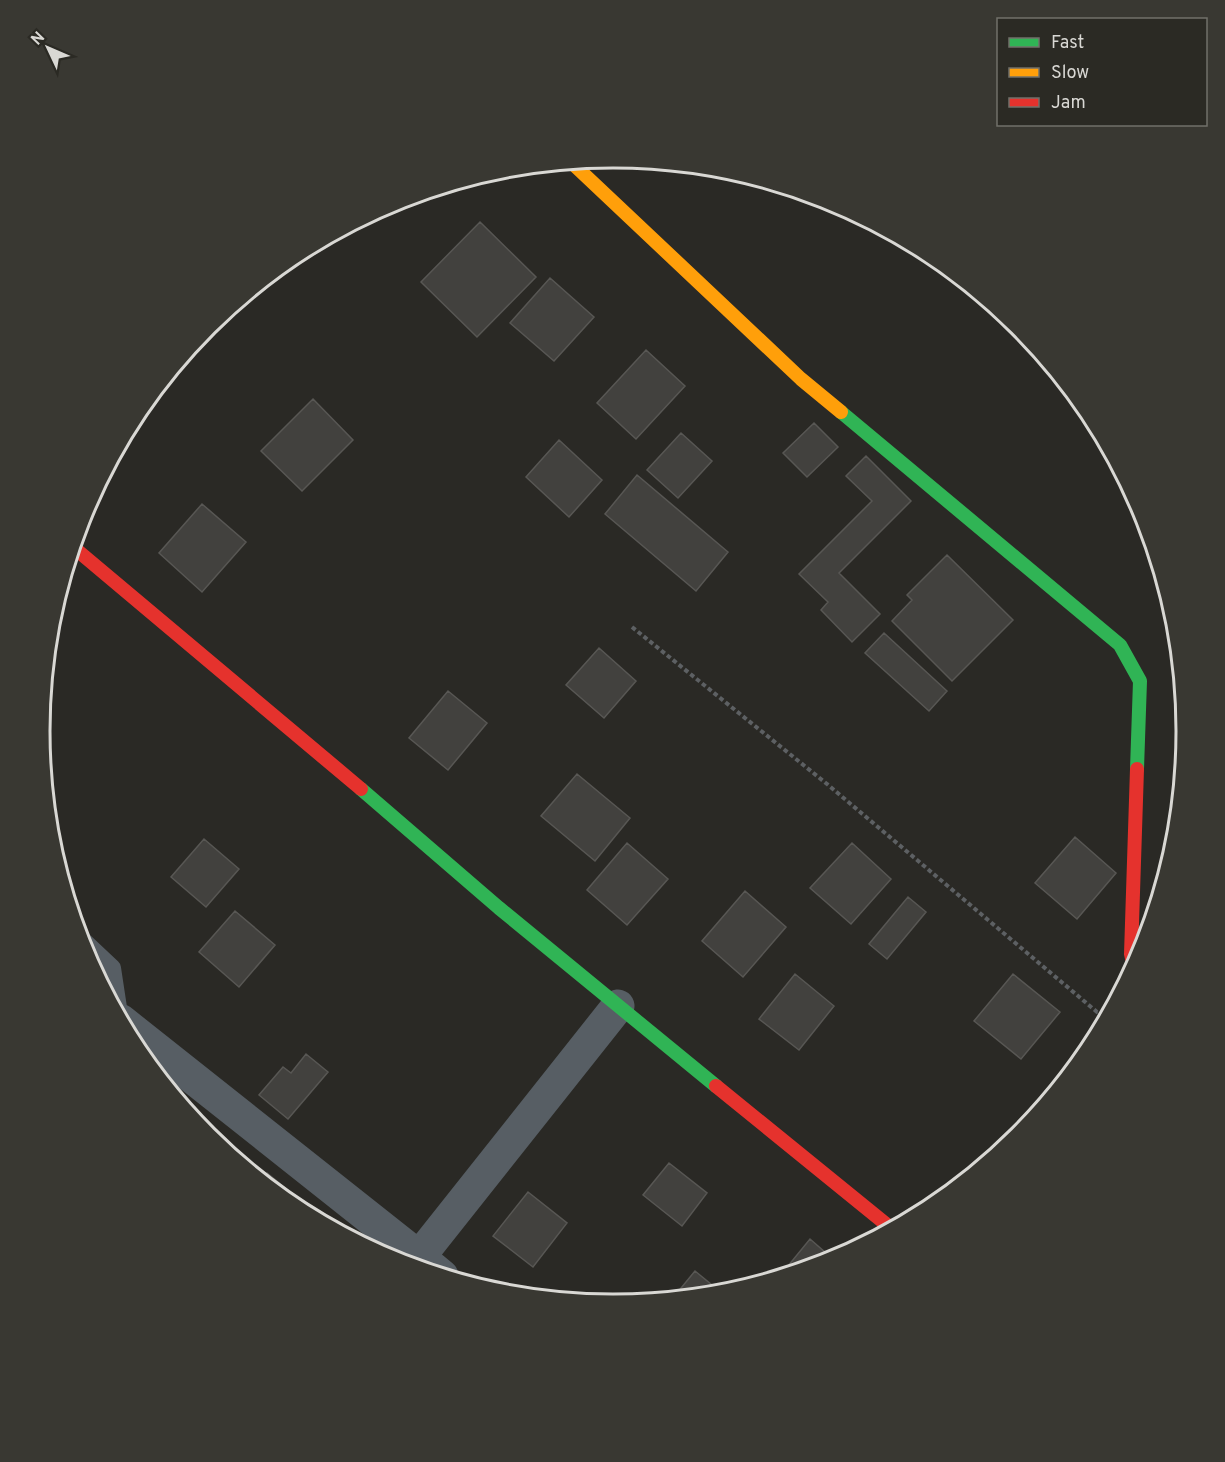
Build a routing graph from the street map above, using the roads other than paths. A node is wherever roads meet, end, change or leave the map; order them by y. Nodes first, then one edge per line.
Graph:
1 (578, 169) edge
2 (79, 552) edge
3 (1131, 950) edge
4 (95, 952) edge
5 (116, 995) edge
6 (618, 1006) junction
7 (140, 1037) edge
8 (885, 1224) edge
9 (410, 1256) edge
10 (427, 1262) edge

1 - 3 street
2 - 6 street
4 - 5 lane
6 - 8 street
6 - 10 street
7 - 9 street

